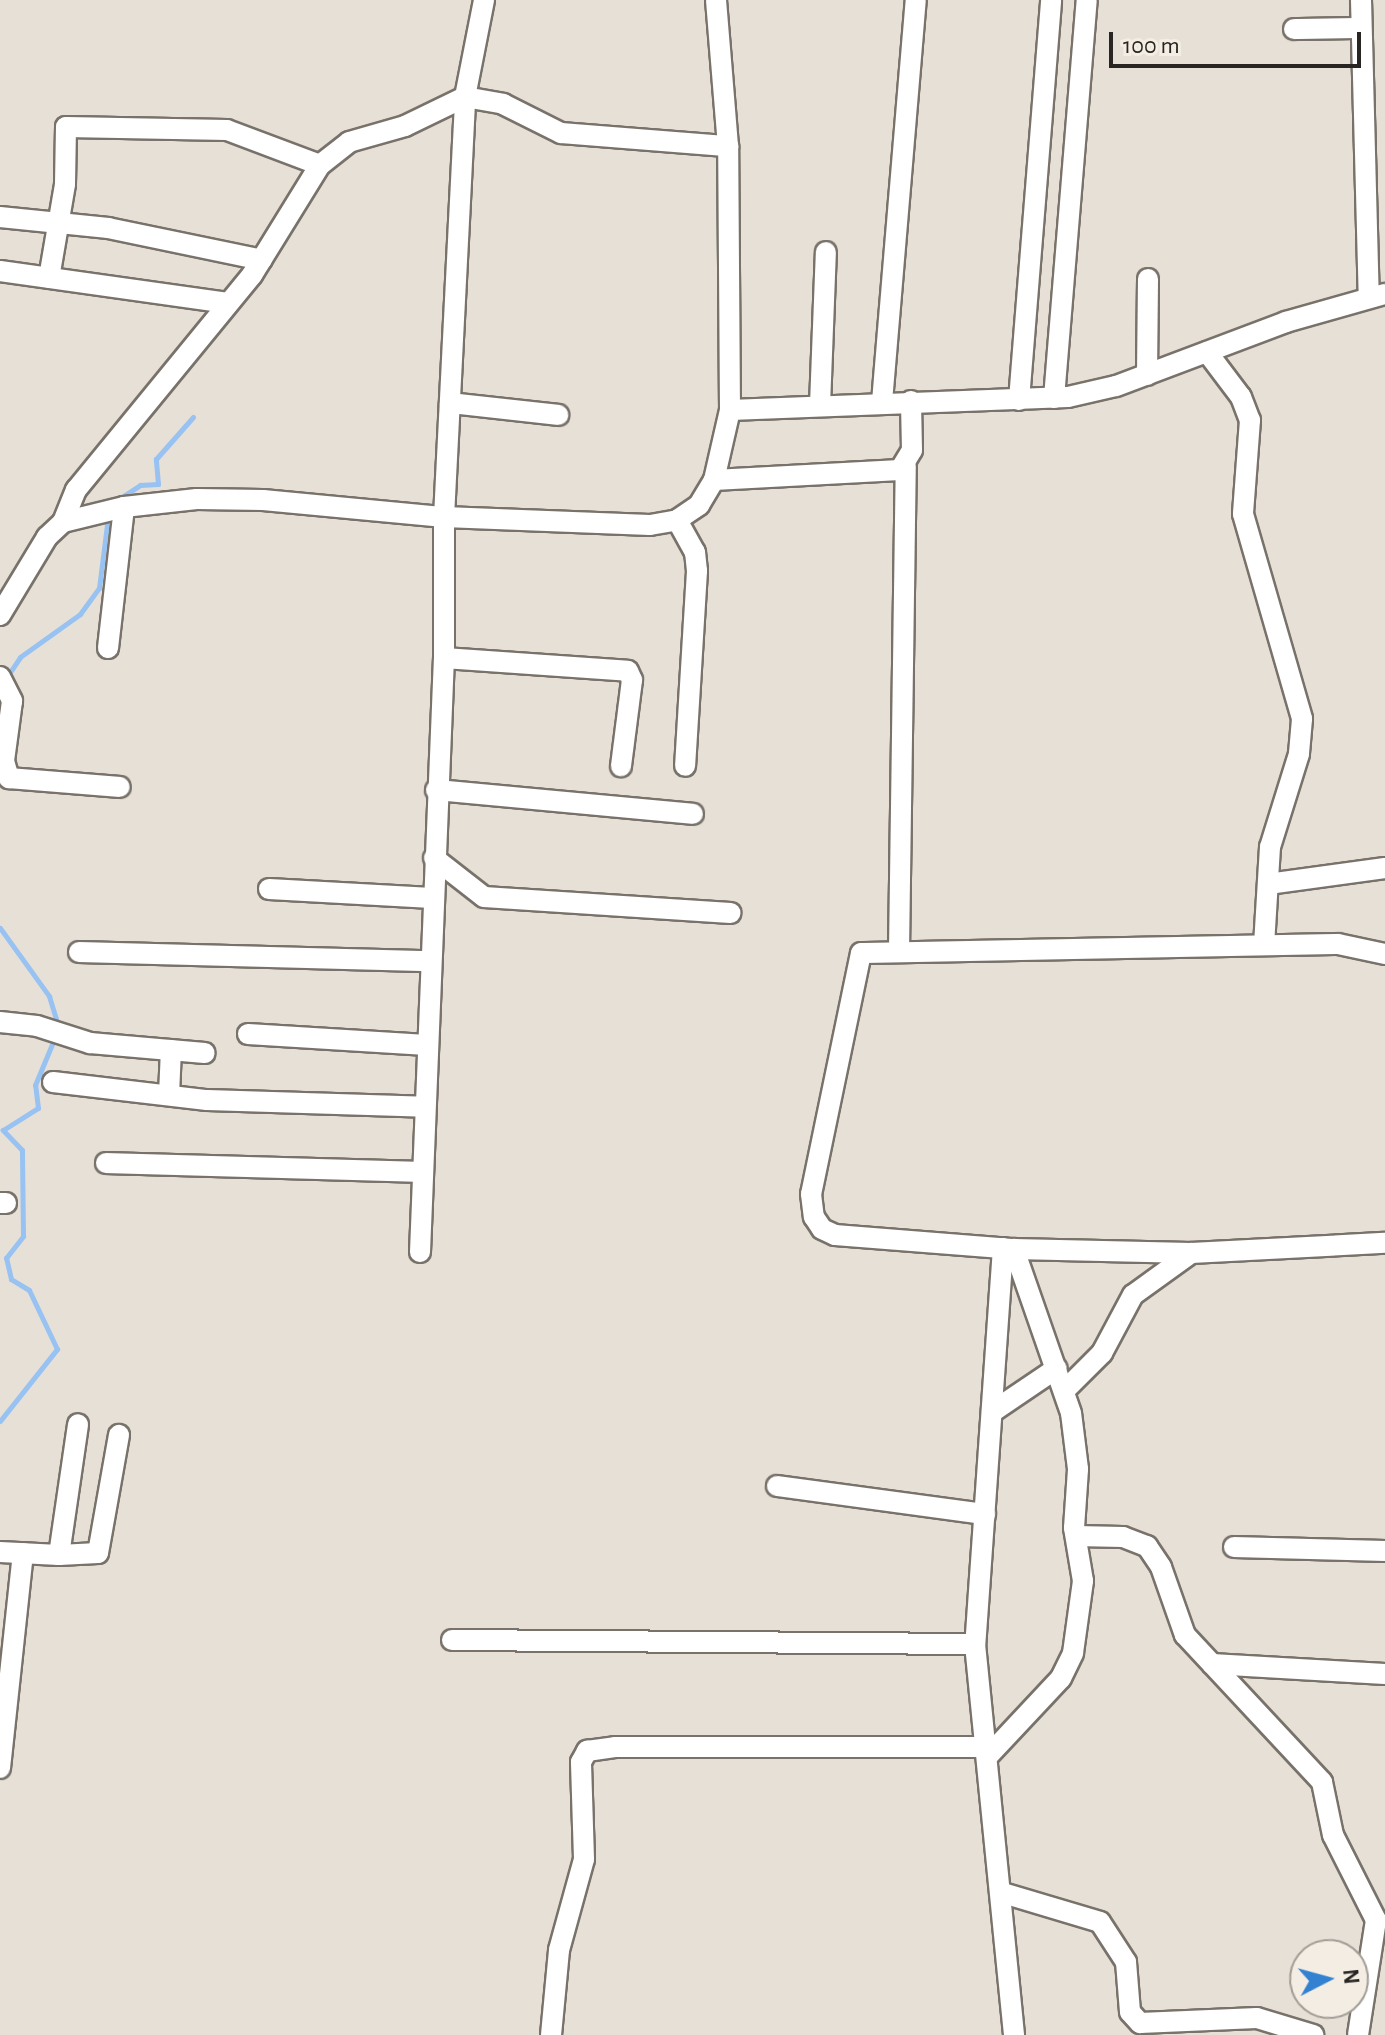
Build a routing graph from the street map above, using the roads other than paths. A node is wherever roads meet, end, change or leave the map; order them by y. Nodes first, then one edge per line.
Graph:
1 (484, 0) edge
2 (716, 0) edge
3 (916, 0) edge
4 (1051, 0) edge
5 (1087, 0) edge
6 (1361, 0) edge
7 (1361, 28) junction
8 (1294, 29) dead end
9 (465, 97) junction
10 (728, 146) junction
11 (320, 165) junction
12 (0, 217) edge
13 (59, 224) junction
14 (826, 252) dead end
15 (262, 260) junction
16 (1, 275) edge
17 (49, 278) junction
18 (1148, 279) dead end
19 (1377, 296) edge
20 (228, 303) junction
21 (1207, 352) junction
22 (1147, 375) junction
23 (1054, 398) junction
24 (1019, 400) junction
25 (911, 401) junction
26 (882, 402) junction
27 (450, 403) junction
28 (820, 405) junction
29 (730, 410) junction
30 (558, 415) dead end
31 (906, 466) junction
32 (714, 480) junction
33 (118, 508) junction
34 (444, 517) junction
35 (677, 520) junction
36 (63, 522) junction
37 (0, 615) edge
38 (108, 648) dead end
39 (444, 658) junction
40 (3, 679) edge
41 (621, 766) dead end
42 (685, 766) dead end
43 (120, 787) dead end
44 (436, 790) junction
45 (693, 814) dead end
46 (434, 858) junction
47 (1385, 868) edge
48 (1268, 884) junction
49 (269, 889) dead end
50 (432, 898) junction
51 (730, 913) dead end
52 (1264, 945) junction
53 (899, 951) junction
54 (79, 952) dead end
55 (1385, 954) edge
56 (430, 961) junction
57 (0, 1022) edge
58 (248, 1034) dead end
59 (427, 1045) junction
60 (171, 1050) junction
61 (205, 1053) dead end
62 (53, 1082) dead end
63 (169, 1095) junction
64 (425, 1107) junction
65 (106, 1163) dead end
66 (423, 1172) junction
67 (1385, 1243) edge
68 (1008, 1248) junction
69 (420, 1252) dead end
70 (1191, 1253) junction
71 (1057, 1368) junction
72 (1064, 1391) junction
73 (992, 1412) junction
74 (78, 1424) dead end
75 (119, 1435) dead end
76 (777, 1486) dead end
77 (985, 1514) junction
78 (1076, 1536) junction
79 (1234, 1547) dead end
80 (1385, 1551) edge
81 (0, 1552) edge
82 (23, 1553) junction
83 (59, 1555) junction
84 (452, 1640) dead end
85 (975, 1644) junction
86 (1212, 1664) junction
87 (1385, 1674) edge
88 (989, 1751) junction
89 (0, 1768) edge
90 (1003, 1893) junction
91 (551, 2035) edge
92 (1014, 2035) edge
93 (1313, 2035) edge
94 (1358, 2035) edge

1 - 9 street
2 - 10 street
3 - 26 street
4 - 24 street
5 - 23 street
6 - 7 street
7 - 8 street
7 - 19 street
9 - 10 street
9 - 11 street
9 - 27 street
10 - 29 street
11 - 13 street
11 - 15 street
12 - 13 street
13 - 15 street
13 - 17 street
14 - 28 street
15 - 20 street
16 - 17 street
17 - 20 street
18 - 22 street
19 - 21 street
20 - 36 street
21 - 22 street
21 - 48 street
22 - 23 street
23 - 24 street
24 - 25 street
25 - 26 street
25 - 31 street
26 - 28 street
27 - 30 street
27 - 34 street
28 - 29 street
29 - 32 street
31 - 32 street
31 - 53 street
32 - 35 street
33 - 34 street
33 - 36 street
33 - 38 street
34 - 35 street
34 - 39 street
35 - 42 street
36 - 37 street
39 - 41 street
39 - 44 street
40 - 43 street
44 - 45 street
44 - 46 street
46 - 50 street
46 - 51 street
47 - 48 street
48 - 52 street
49 - 50 street
50 - 56 street
52 - 53 street
52 - 55 street
53 - 68 street
54 - 56 street
56 - 59 street
57 - 60 street
58 - 59 street
59 - 64 street
60 - 61 street
60 - 63 street
62 - 63 street
63 - 64 street
64 - 66 street
65 - 66 street
66 - 69 street
67 - 70 street
68 - 70 street
68 - 71 street
68 - 73 street
70 - 72 street
71 - 72 street
71 - 73 street
72 - 78 street
73 - 77 street
74 - 83 street
75 - 83 street
76 - 77 street
77 - 85 street
78 - 86 street
78 - 88 street
79 - 80 street
81 - 82 street
82 - 83 street
82 - 89 street
84 - 85 street
85 - 88 street
86 - 87 street
86 - 94 street
88 - 90 street
88 - 91 street
90 - 92 street
90 - 93 street

